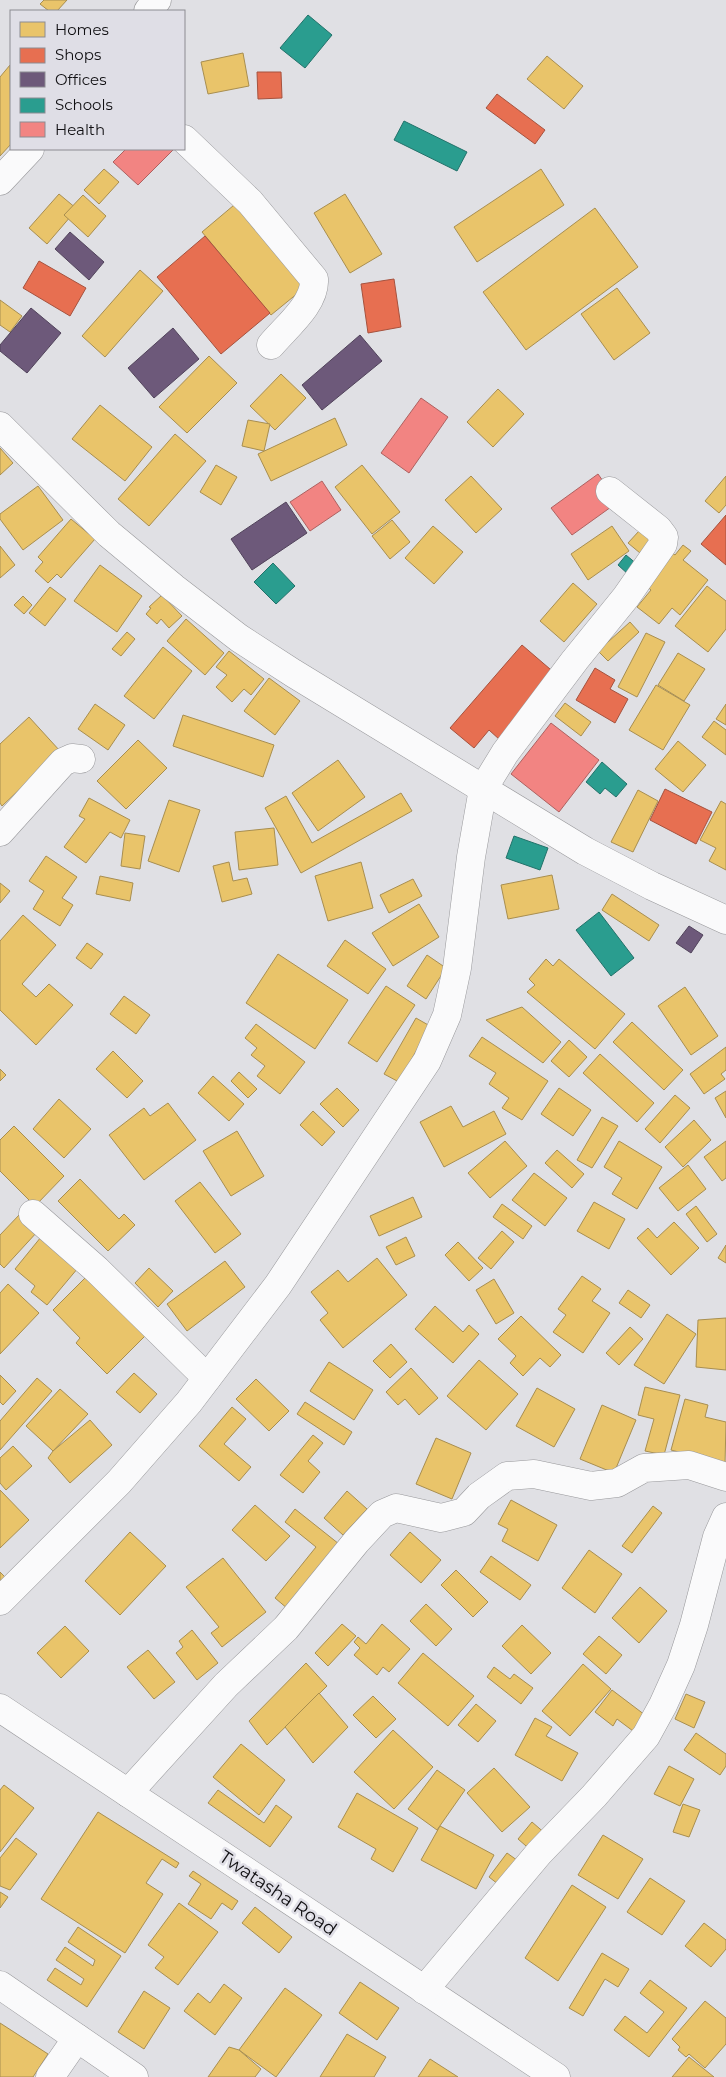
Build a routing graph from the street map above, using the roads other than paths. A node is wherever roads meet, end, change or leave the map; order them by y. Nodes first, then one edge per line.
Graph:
1 (157, 0) edge
2 (149, 10) edge
3 (185, 140) edge
4 (29, 150) edge
5 (0, 181) edge
6 (271, 344) dead end
7 (0, 426) edge
8 (610, 491) dead end
9 (81, 759) dead end
10 (483, 790) junction
11 (0, 832) edge
12 (726, 920) edge
13 (33, 1214) dead end
14 (207, 1378) junction
15 (726, 1477) edge
16 (726, 1518) edge
17 (0, 1602) edge
18 (0, 1708) edge
19 (128, 1793) junction
20 (0, 1985) edge
21 (424, 1990) junction
22 (77, 2038) junction
23 (50, 2077) edge
24 (134, 2077) edge
25 (556, 2077) edge

1 - 2 street
3 - 6 street
4 - 5 street
7 - 10 street
8 - 10 street
9 - 11 street
10 - 12 street
10 - 14 street
13 - 14 street
14 - 17 street
15 - 19 street
16 - 21 street
18 - 19 street, Twatasha Road
19 - 21 street, Twatasha Road
20 - 22 street
21 - 25 street, Twatasha Road
22 - 23 street
22 - 24 street

